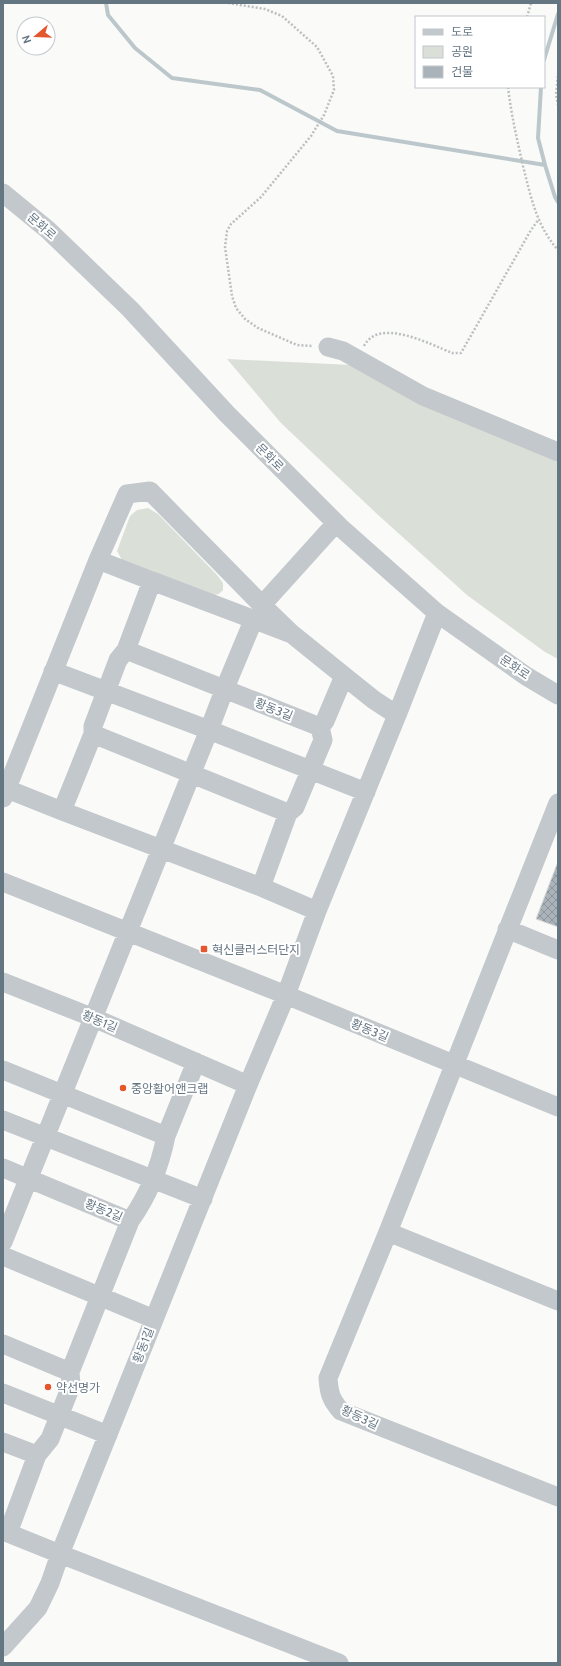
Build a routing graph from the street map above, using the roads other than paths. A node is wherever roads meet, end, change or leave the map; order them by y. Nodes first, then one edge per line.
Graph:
1 (3, 192) edge
2 (328, 347) road end
3 (558, 452) edge
4 (336, 523) junction
5 (98, 560) junction
6 (237, 579) junction
7 (152, 581) junction
8 (218, 607) junction
9 (257, 613) junction
10 (437, 613) junction
11 (126, 650) junction
12 (53, 671) junction
13 (344, 676) junction
14 (225, 688) junction
15 (107, 691) junction
16 (558, 696) edge
17 (397, 715) junction
18 (320, 727) junction
19 (209, 730) junction
20 (92, 734) junction
21 (310, 770) junction
22 (192, 774) junction
23 (366, 792) junction
24 (5, 794) edge
25 (558, 803) edge
26 (62, 810) junction
27 (288, 813) junction
28 (162, 848) junction
29 (3, 882) edge
30 (261, 887) junction
31 (317, 911) junction
32 (508, 929) junction
33 (128, 932) junction
34 (558, 950) edge
35 (3, 982) edge
36 (286, 995) junction
37 (94, 1018) junction
38 (196, 1062) junction
39 (453, 1065) junction
40 (3, 1070) edge
41 (248, 1085) junction
42 (63, 1095) junction
43 (558, 1107) edge
44 (3, 1120) edge
45 (45, 1136) junction
46 (166, 1136) junction
47 (3, 1168) edge
48 (28, 1178) junction
49 (153, 1179) junction
50 (203, 1199) junction
51 (130, 1221) junction
52 (388, 1232) junction
53 (3, 1242) edge
54 (3, 1256) edge
55 (101, 1296) junction
56 (558, 1300) edge
57 (154, 1319) junction
58 (3, 1344) edge
59 (70, 1372) junction
60 (3, 1393) edge
61 (59, 1415) junction
62 (108, 1435) junction
63 (3, 1442) edge
64 (37, 1455) junction
65 (558, 1497) edge
66 (5, 1532) edge
67 (60, 1554) junction
68 (3, 1647) edge
69 (339, 1663) edge

1 - 4 street, 문화로
2 - 3 street
4 - 9 street
4 - 10 street, 문화로
5 - 6 street
5 - 7 street
5 - 12 street
6 - 8 street
6 - 9 street
7 - 8 street
7 - 11 street
8 - 9 street
9 - 13 street
9 - 14 street
10 - 16 street, 문화로
10 - 17 street
11 - 14 street, 황동3길
11 - 15 street
12 - 15 street
12 - 24 street
13 - 17 street
13 - 18 street
14 - 18 street, 황동3길
14 - 19 street
15 - 19 street
15 - 20 street
17 - 23 street
18 - 21 street
19 - 21 street
19 - 22 street
20 - 22 street
20 - 26 street
21 - 23 street
21 - 27 street
22 - 27 street
22 - 28 street
23 - 31 street
24 - 26 street
25 - 32 street, 황동3길
26 - 28 street
27 - 30 street
28 - 30 street
28 - 33 street
29 - 33 street, 황동3길
30 - 31 street
31 - 36 street
32 - 34 street
32 - 39 street, 황동3길
33 - 36 street, 황동3길
33 - 37 street
35 - 37 street, 황동1길
36 - 39 street, 황동3길
36 - 41 street, 황동1길
37 - 38 street, 황동1길
37 - 42 street
38 - 41 street, 황동1길
38 - 46 street
39 - 43 street, 황동3길
39 - 52 street, 황동3길
40 - 42 street
41 - 50 street, 황동1길
42 - 45 street
42 - 46 street
44 - 45 street
45 - 48 street
45 - 49 street
46 - 49 street
47 - 48 street, 황동2길
48 - 51 street, 황동2길
48 - 53 street
49 - 50 street
49 - 51 street
50 - 57 street, 황동1길
51 - 55 street, 황동2길
52 - 56 street
52 - 65 street, 황동3길
54 - 55 street
55 - 57 street
55 - 59 street, 황동2길
57 - 62 street, 황동1길
58 - 59 street
59 - 61 street, 황동2길
60 - 61 street
61 - 62 street
61 - 64 street, 황동2길
62 - 67 street, 황동1길
63 - 64 street
64 - 66 street
66 - 67 street
67 - 68 street, 황동1길
67 - 69 street

